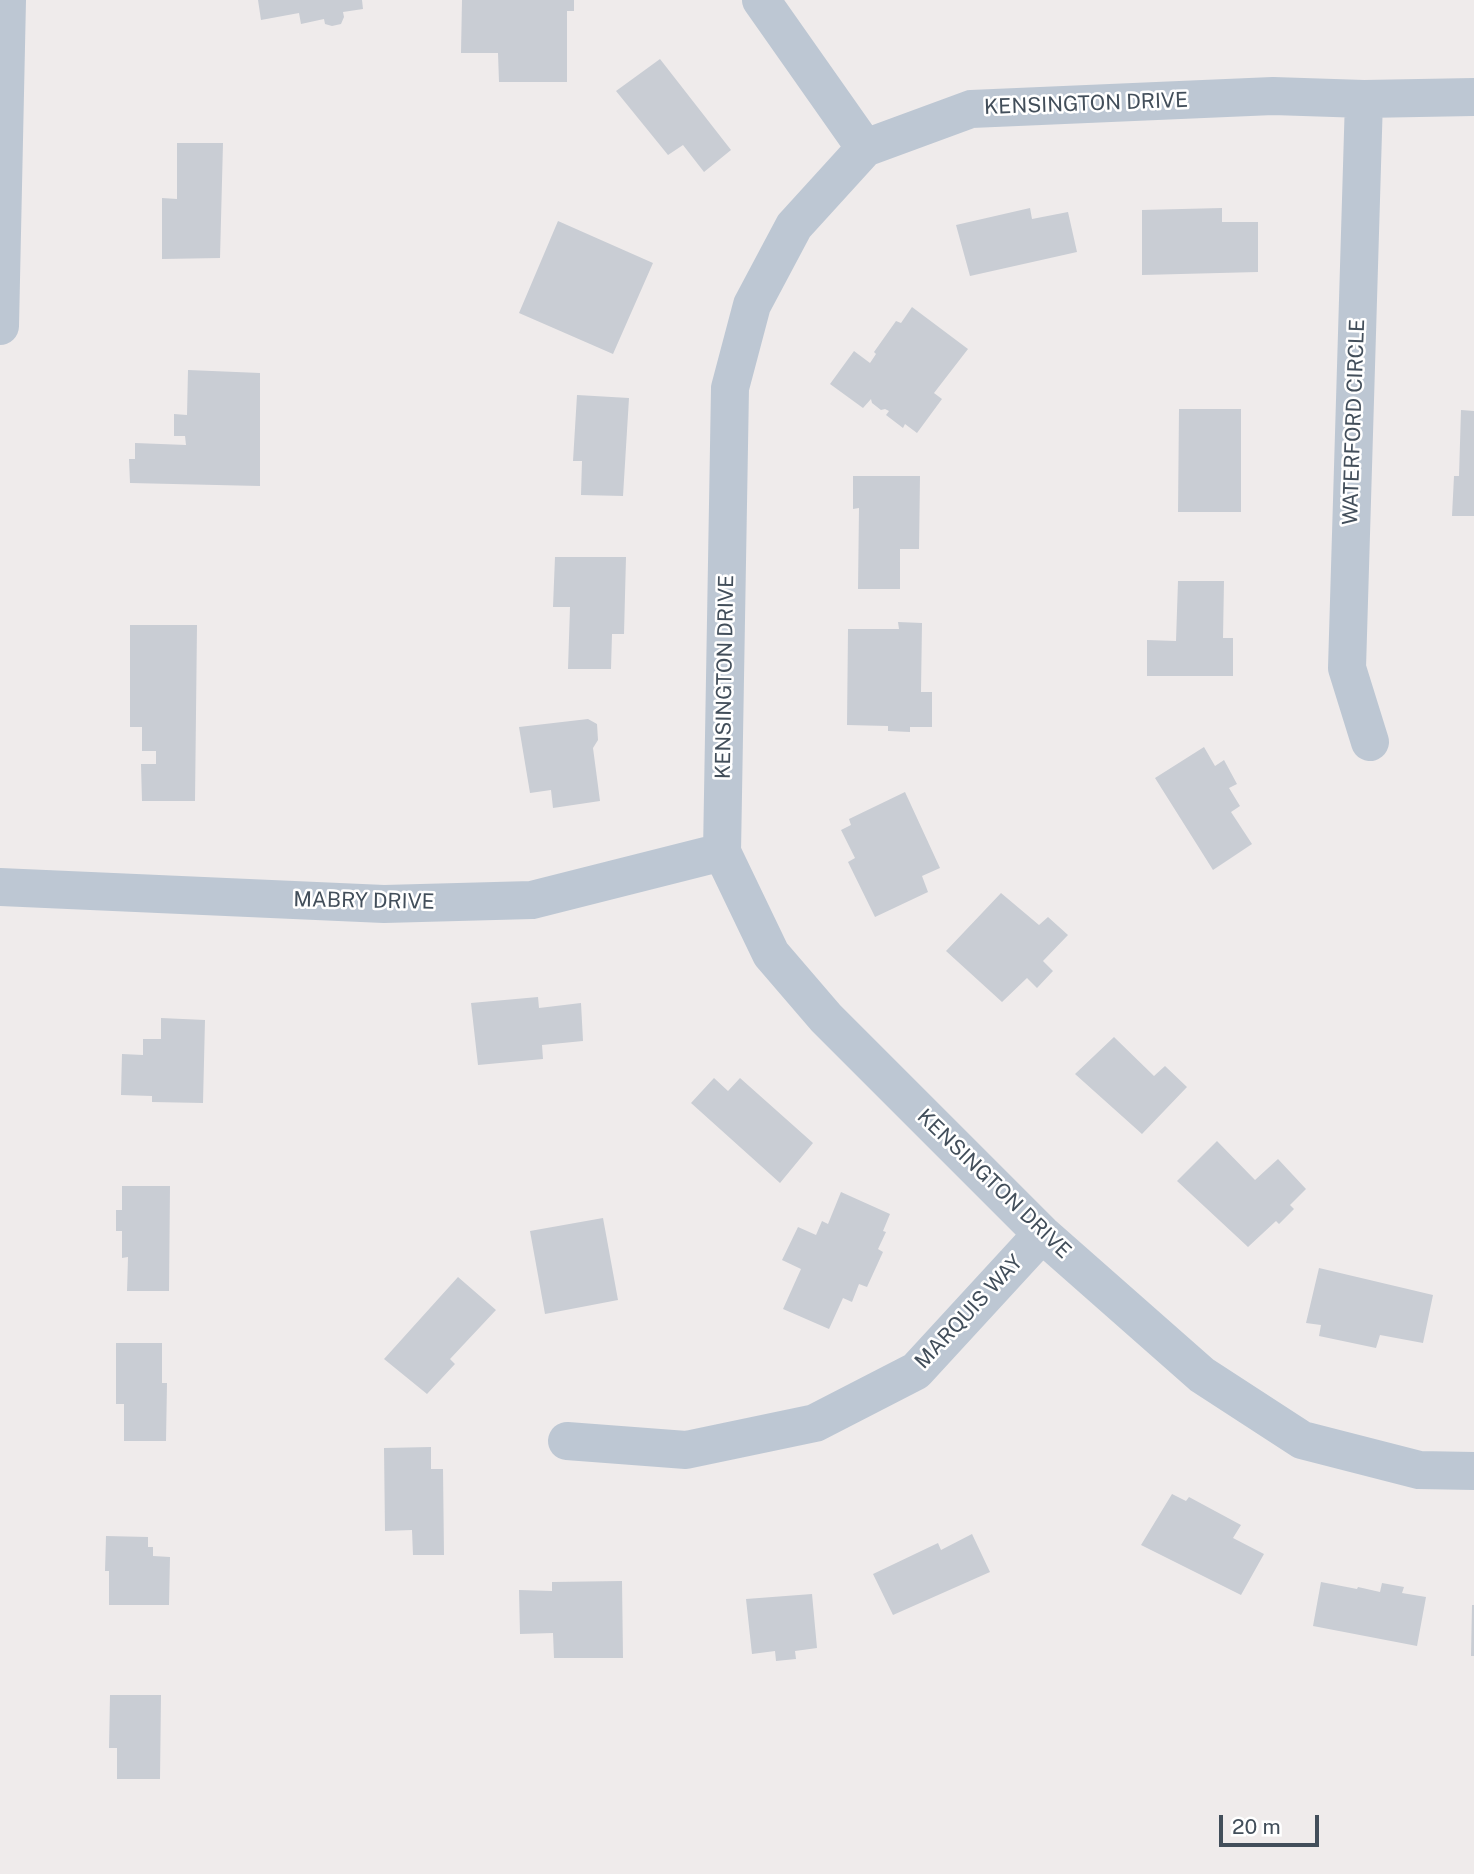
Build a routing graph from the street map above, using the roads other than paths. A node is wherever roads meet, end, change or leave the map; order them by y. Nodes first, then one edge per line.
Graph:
1 (7, 0) edge
2 (761, 0) edge
3 (1474, 97) edge
4 (1364, 99) junction
5 (865, 148) junction
6 (0, 326) edge
7 (1370, 742) dead end
8 (722, 852) junction
9 (0, 887) edge
10 (1042, 1234) junction
11 (567, 1441) dead end
12 (1474, 1471) edge

1 - 6 street
2 - 5 street
3 - 4 street, KENSINGTON DRIVE
4 - 5 street, KENSINGTON DRIVE
4 - 7 street, WATERFORD CIRCLE
5 - 8 street, KENSINGTON DRIVE
8 - 9 street, MABRY DRIVE
8 - 10 street, KENSINGTON DRIVE
10 - 11 street, MARQUIS WAY
10 - 12 street, KENSINGTON DRIVE

